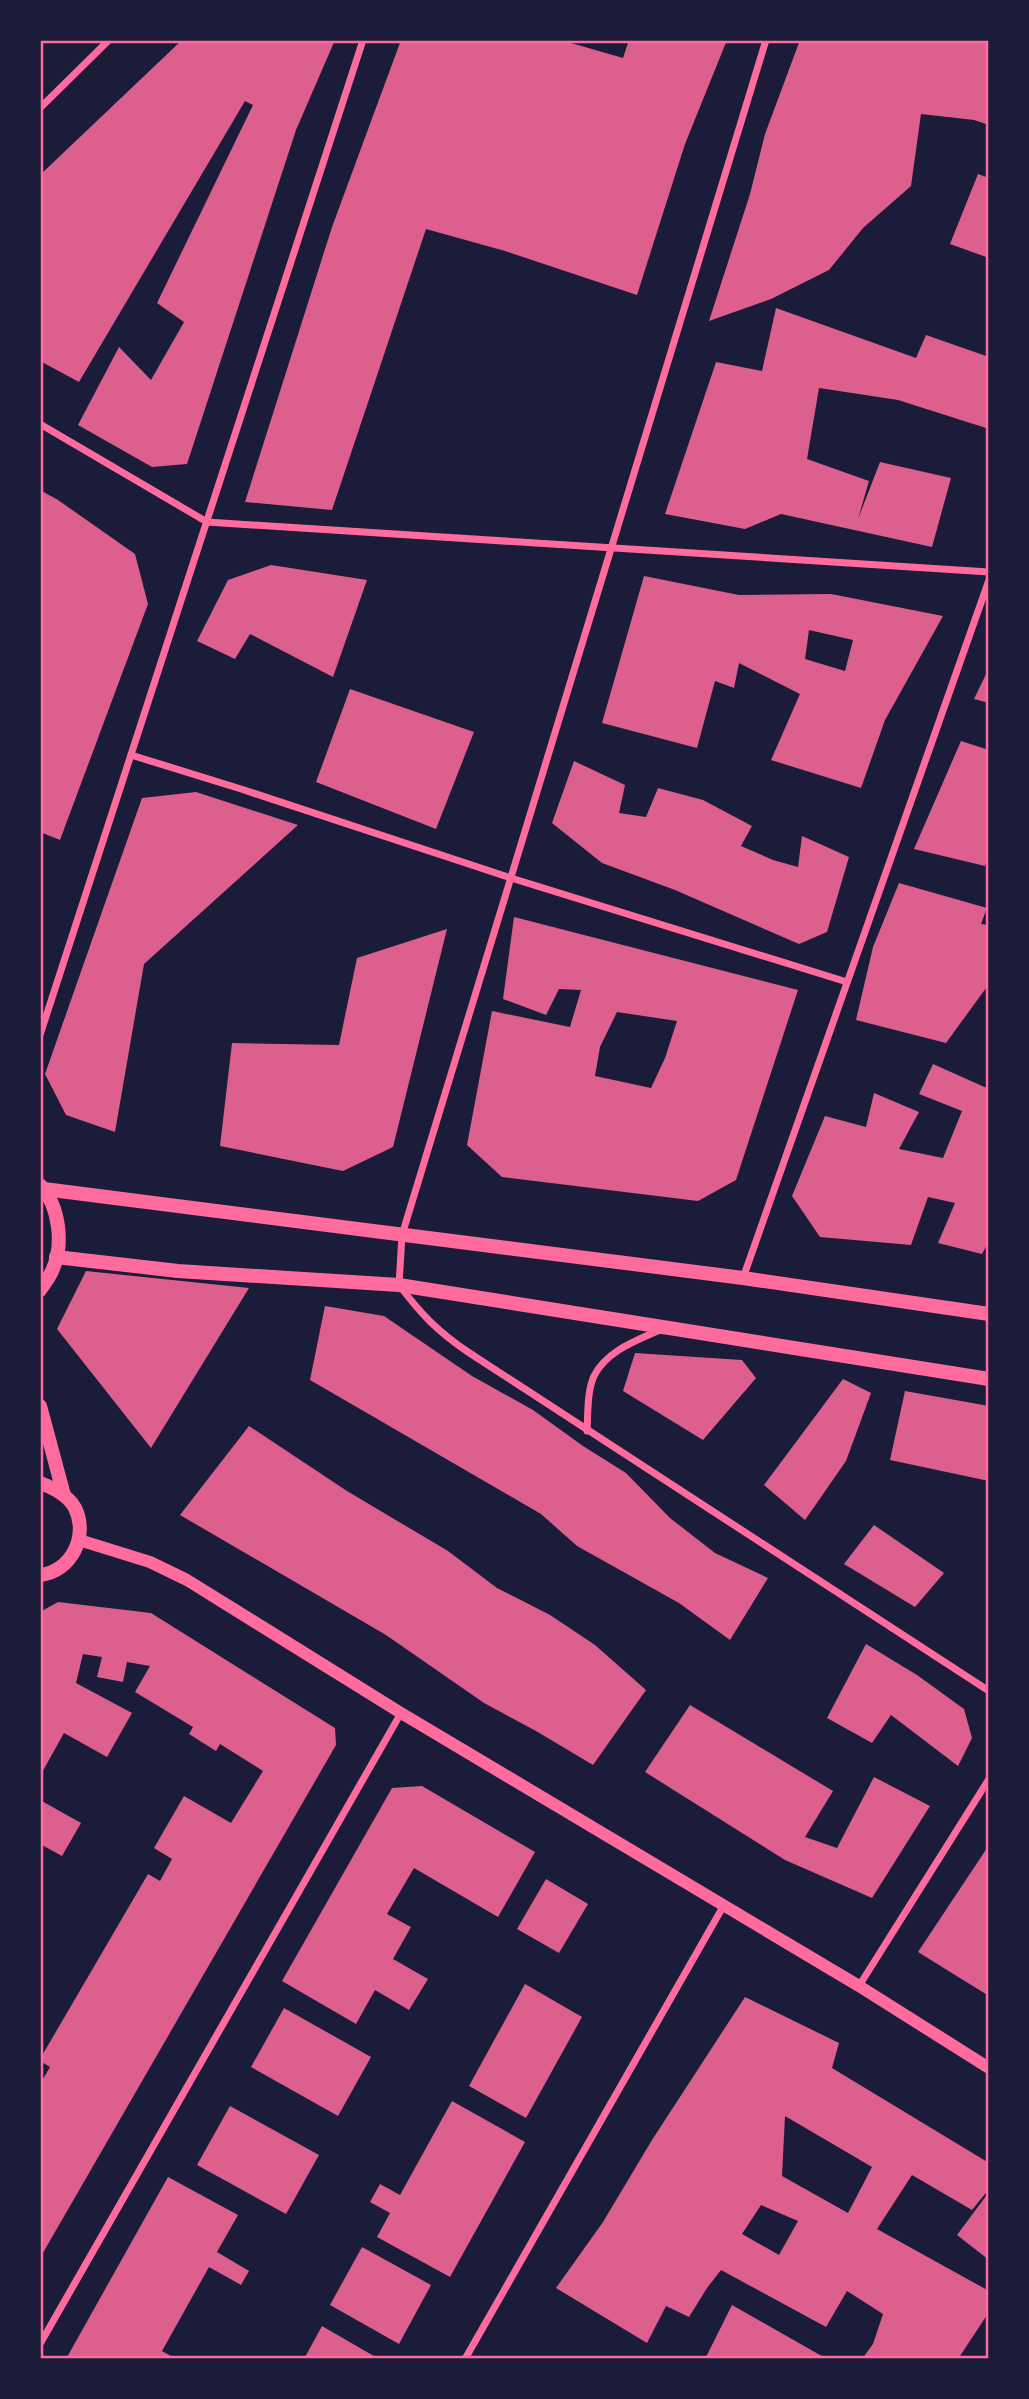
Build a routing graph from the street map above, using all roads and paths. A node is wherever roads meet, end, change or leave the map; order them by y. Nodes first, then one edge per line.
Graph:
1 (109, 40) edge
2 (363, 40) edge
3 (766, 40) edge
4 (40, 108) edge
5 (40, 424) edge
6 (206, 522) junction
7 (611, 548) junction
8 (989, 572) edge
9 (989, 580) edge
10 (131, 755) junction
11 (511, 878) junction
12 (847, 982) junction
13 (40, 1035) edge
14 (42, 1187) edge
15 (402, 1235) junction
16 (56, 1257) junction
17 (743, 1278) junction
18 (399, 1285) junction
19 (40, 1290) edge
20 (989, 1314) edge
21 (665, 1327) junction
22 (989, 1380) edge
23 (40, 1406) edge
24 (587, 1431) junction
25 (40, 1483) edge
26 (64, 1495) junction
27 (79, 1540) junction
28 (40, 1576) edge
29 (989, 1691) edge
30 (401, 1713) junction
31 (989, 1779) edge
32 (724, 1905) junction
33 (859, 1986) junction
34 (989, 2068) edge
35 (40, 2344) edge
36 (465, 2359) edge

1 - 4 street
2 - 6 street
3 - 7 street
5 - 6 street
6 - 7 street
6 - 10 street
7 - 8 street
7 - 11 street
9 - 12 street
10 - 11 street
10 - 13 street
11 - 12 street
11 - 15 street
12 - 17 street
14 - 15 main road
14 - 16 main road
15 - 17 main road
15 - 18 street
16 - 18 main road
16 - 19 main road
17 - 20 main road
18 - 21 main road
18 - 24 street
21 - 22 main road
21 - 24 street
23 - 26 main road
24 - 29 street
25 - 26 main road
26 - 27 main road
27 - 28 main road
27 - 30 street
30 - 32 street
30 - 35 street
31 - 33 street
32 - 33 street
32 - 36 street
33 - 34 street

